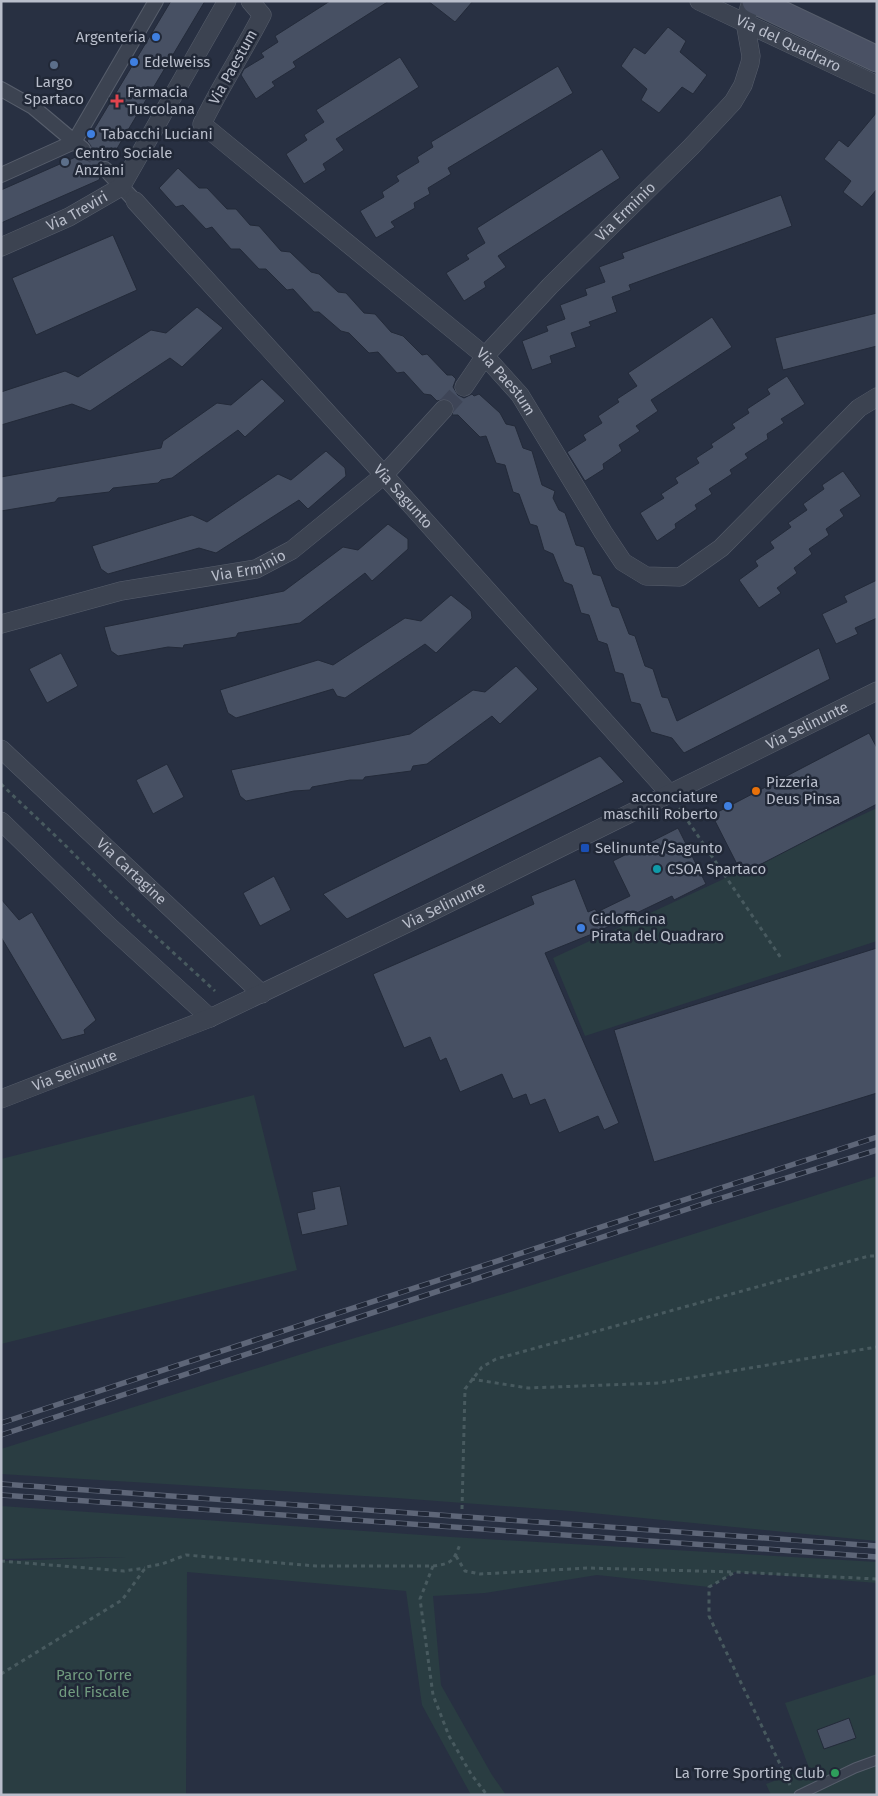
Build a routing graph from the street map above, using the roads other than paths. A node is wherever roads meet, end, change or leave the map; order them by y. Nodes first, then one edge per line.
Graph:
1 (156, 1) edge
2 (226, 1) edge
3 (250, 1) edge
4 (699, 1) edge
5 (751, 1) edge
6 (750, 12) edge
7 (877, 59) edge
8 (877, 86) edge
9 (1, 89) edge
10 (78, 145) junction
11 (105, 169) tunnel mouth
12 (1, 175) edge
13 (121, 187) junction
14 (135, 201) joint
15 (1, 247) edge
16 (485, 356) junction
17 (464, 387) tunnel mouth
18 (877, 397) edge
19 (444, 409) tunnel mouth
20 (384, 475) junction
21 (1, 624) edge
22 (877, 692) edge
23 (1, 749) edge
24 (669, 793) junction
25 (1, 821) edge
26 (262, 994) junction
27 (210, 1018) junction
28 (1, 1099) edge
29 (877, 1760) edge
30 (799, 1795) edge

1 - 10 street
2 - 13 street, Via Treviri
3 - 16 street, Via Paestum
4 - 6 street, Via del Quadraro
5 - 6 street
6 - 7 main road, Via del Quadraro
6 - 8 street, Via del Quadraro
6 - 16 street, Via Erminio
9 - 10 street
10 - 12 street
11 - 13 street
13 - 14 street
13 - 15 street, Via Treviri
14 - 20 street, Via Sagunto
16 - 17 street, Via Erminio
16 - 18 street, Via Paestum
19 - 20 street, Via Erminio
20 - 21 street, Via Erminio
20 - 24 street, Via Sagunto
22 - 24 street, Via Selinunte
23 - 26 street, Via Cartagine
24 - 26 street, Via Selinunte
25 - 27 street
26 - 27 street, Via Selinunte
27 - 28 street, Via Selinunte
29 - 30 lane

